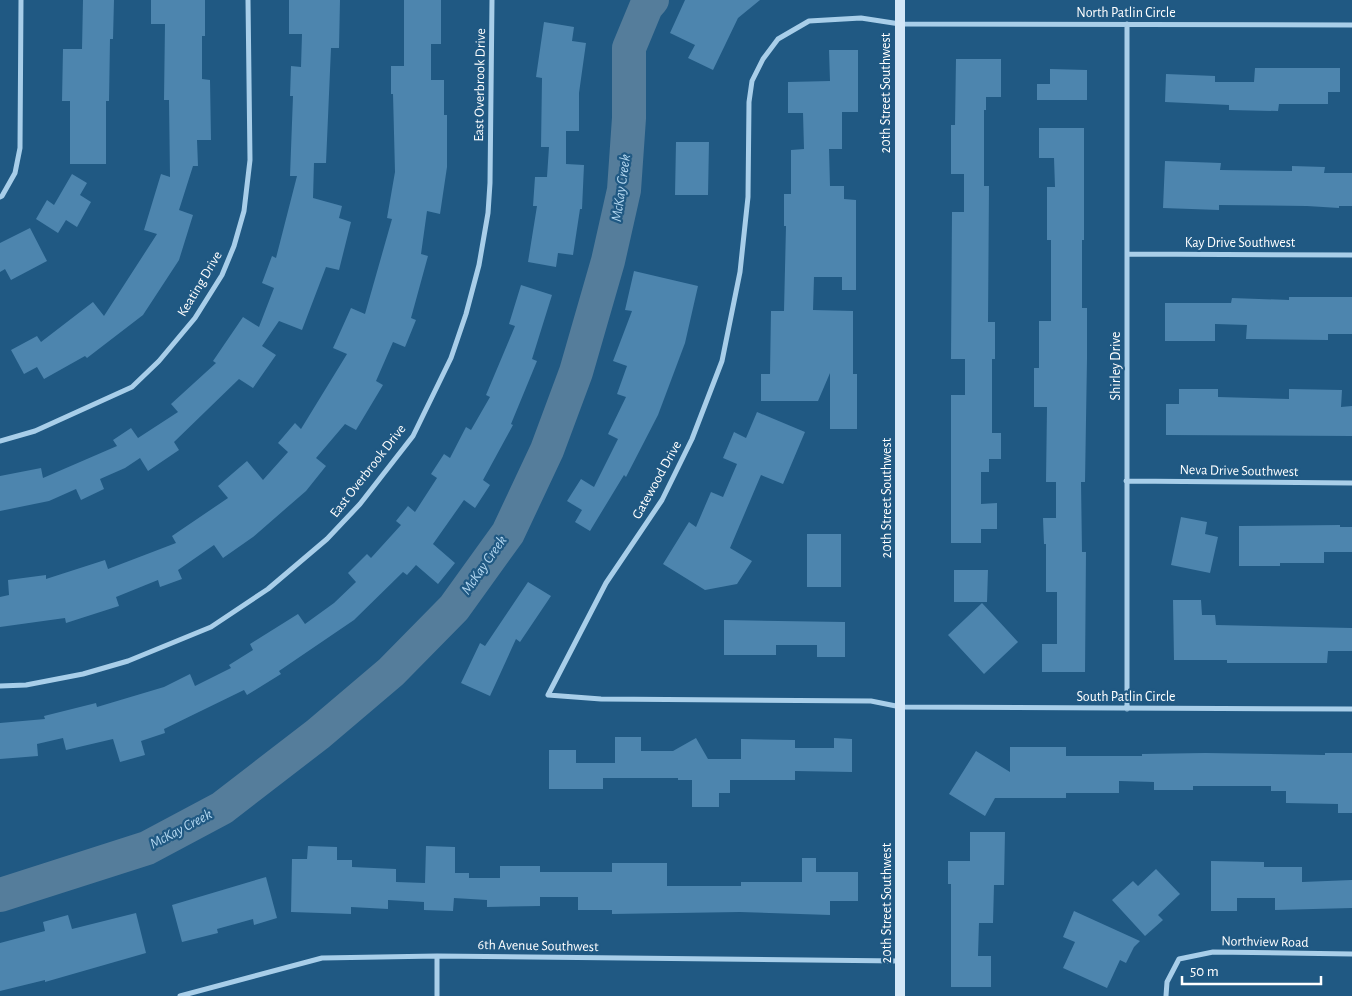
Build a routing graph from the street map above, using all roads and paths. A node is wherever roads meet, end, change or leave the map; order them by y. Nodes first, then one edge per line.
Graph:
1 (21, 0) edge
2 (248, 0) edge
3 (492, 0) edge
4 (900, 0) edge
5 (900, 24) junction
6 (1127, 24) junction
7 (1352, 25) edge
8 (0, 197) edge
9 (1128, 254) junction
10 (1352, 255) edge
11 (0, 441) edge
12 (1126, 481) junction
13 (1352, 483) edge
14 (0, 686) edge
15 (901, 707) junction
16 (1127, 709) junction
17 (1352, 709) edge
18 (1352, 954) edge
19 (437, 956) junction
20 (900, 961) junction
21 (180, 996) edge
22 (436, 996) edge
23 (900, 996) edge
24 (1166, 996) edge

1 - 8 street
2 - 11 street, Keating Drive
3 - 14 street, East Overbrook Drive
4 - 5 street, 20th Street Southwest
5 - 6 street, North Patlin Circle
5 - 15 street, 20th Street Southwest
5 - 15 street, Gatewood Drive
6 - 7 street, North Patlin Circle
6 - 9 street, Shirley Drive
9 - 10 street, Kay Drive Southwest
9 - 12 street, Shirley Drive
12 - 13 street, Neva Drive Southwest
12 - 16 street, Shirley Drive
15 - 16 street, South Patlin Circle
15 - 20 street, 20th Street Southwest
16 - 17 street, South Patlin Circle
18 - 24 street, Northview Road
19 - 20 street, 6th Avenue Southwest
19 - 21 street, 6th Avenue Southwest
19 - 22 street
20 - 23 street, 20th Street Southwest

